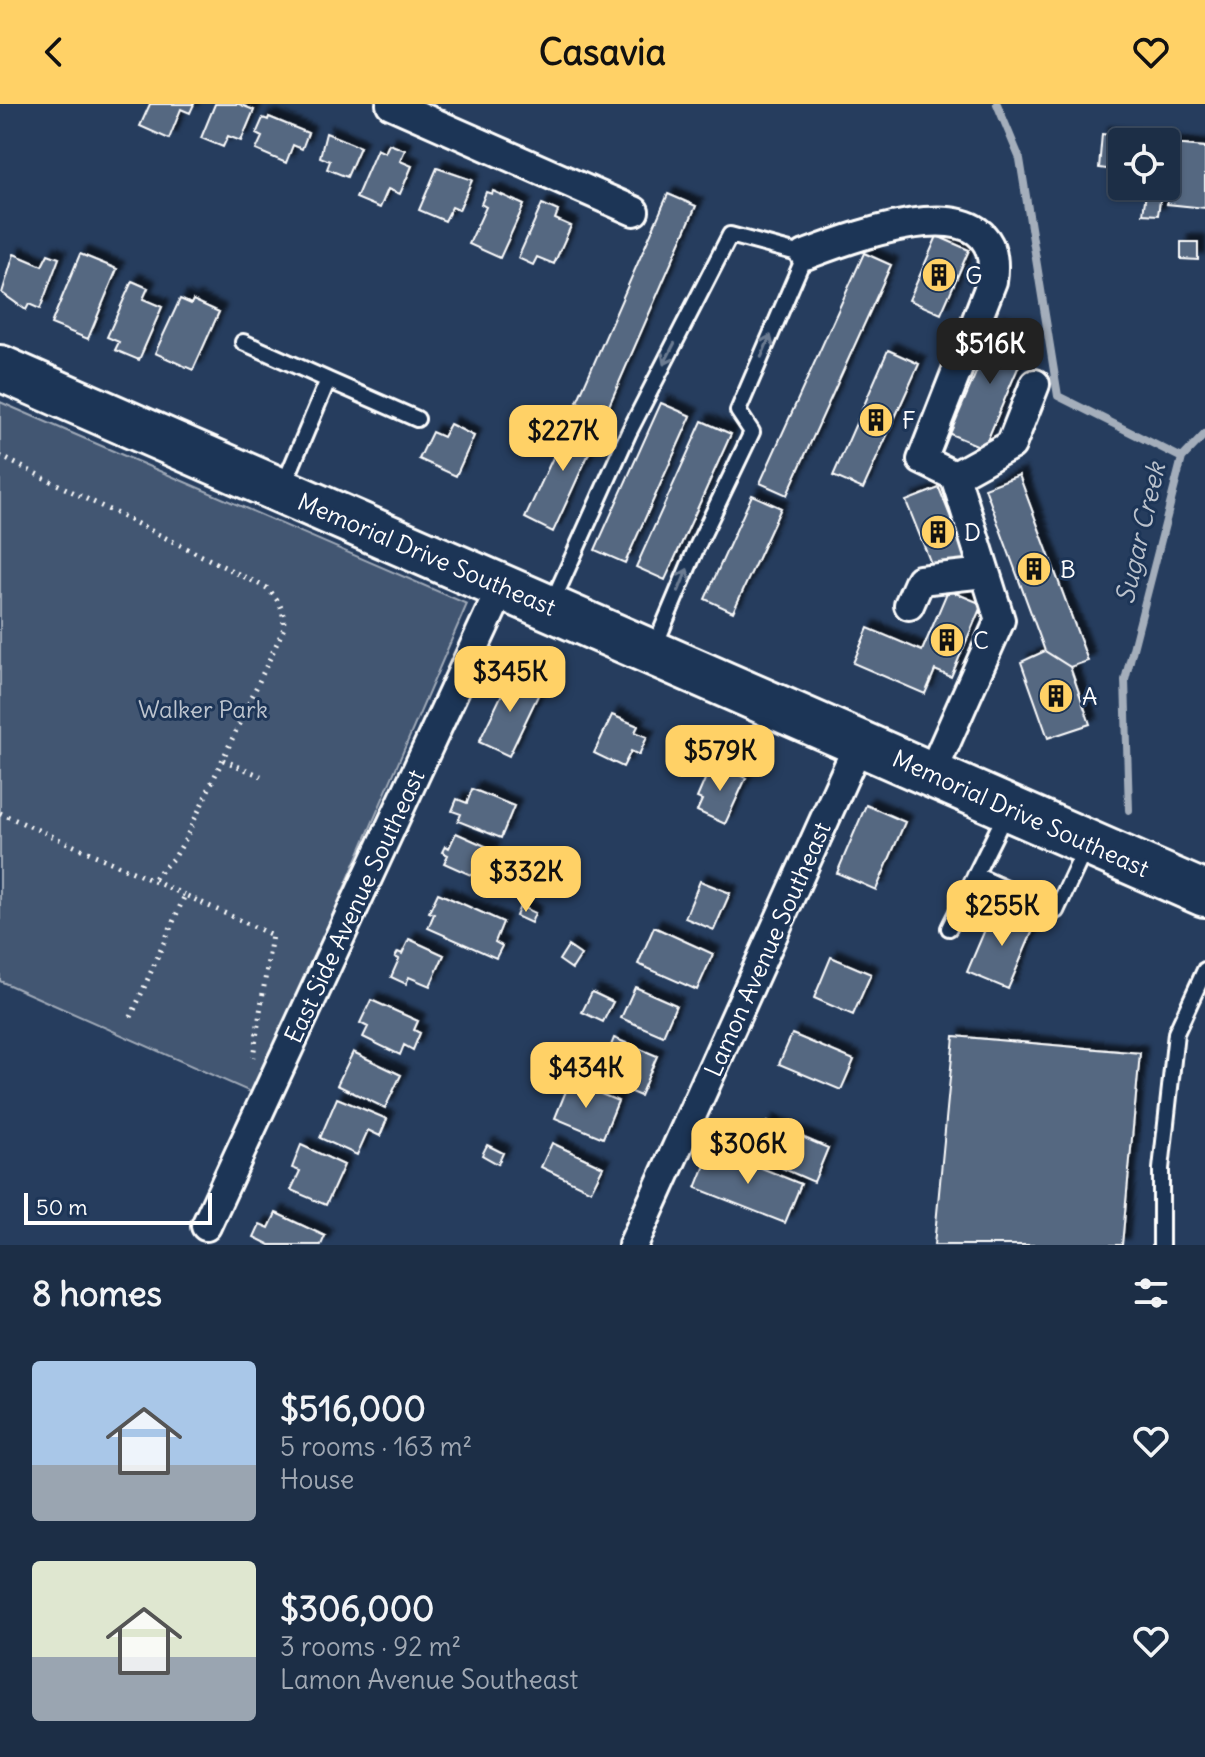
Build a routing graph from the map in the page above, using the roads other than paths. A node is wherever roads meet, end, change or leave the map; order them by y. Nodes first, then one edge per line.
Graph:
1 (391, 104) edge
2 (634, 211) dead end
3 (805, 255) junction
4 (243, 342) dead end
5 (0, 368) edge
6 (328, 380) junction
7 (1035, 384) dead end
8 (417, 419) dead end
9 (955, 476) junction
10 (282, 491) junction
11 (985, 573) junction
12 (502, 587) junction
13 (909, 605) dead end
14 (550, 607) junction
15 (652, 652) junction
16 (860, 741) junction
17 (932, 773) junction
18 (1009, 807) junction
19 (1088, 842) junction
20 (975, 875) junction
21 (1205, 894) edge
22 (949, 928) dead end
23 (1205, 970) edge
24 (206, 1226) dead end
25 (633, 1245) edge
26 (1161, 1245) edge

1 - 2 street
3 - 9 street
3 -> 14 lane
15 -> 3 lane
4 - 6 lane
5 - 10 main road, Memorial Drive Southeast
6 - 8 lane
6 - 10 lane
7 - 9 street
9 - 11 street
10 - 12 main road, Memorial Drive Southeast
11 - 13 street
11 - 17 street
12 - 14 main road, Memorial Drive Southeast
12 - 24 street, East Side Avenue Southeast
14 - 15 main road, Memorial Drive Southeast
15 - 16 main road, Memorial Drive Southeast
16 - 17 main road, Memorial Drive Southeast
16 - 25 street, Lamon Avenue Southeast
17 - 18 main road, Memorial Drive Southeast
18 - 19 main road, Memorial Drive Southeast
18 - 20 lane
19 - 20 lane
19 - 21 main road, Memorial Drive Southeast
20 - 22 lane
23 - 26 lane

